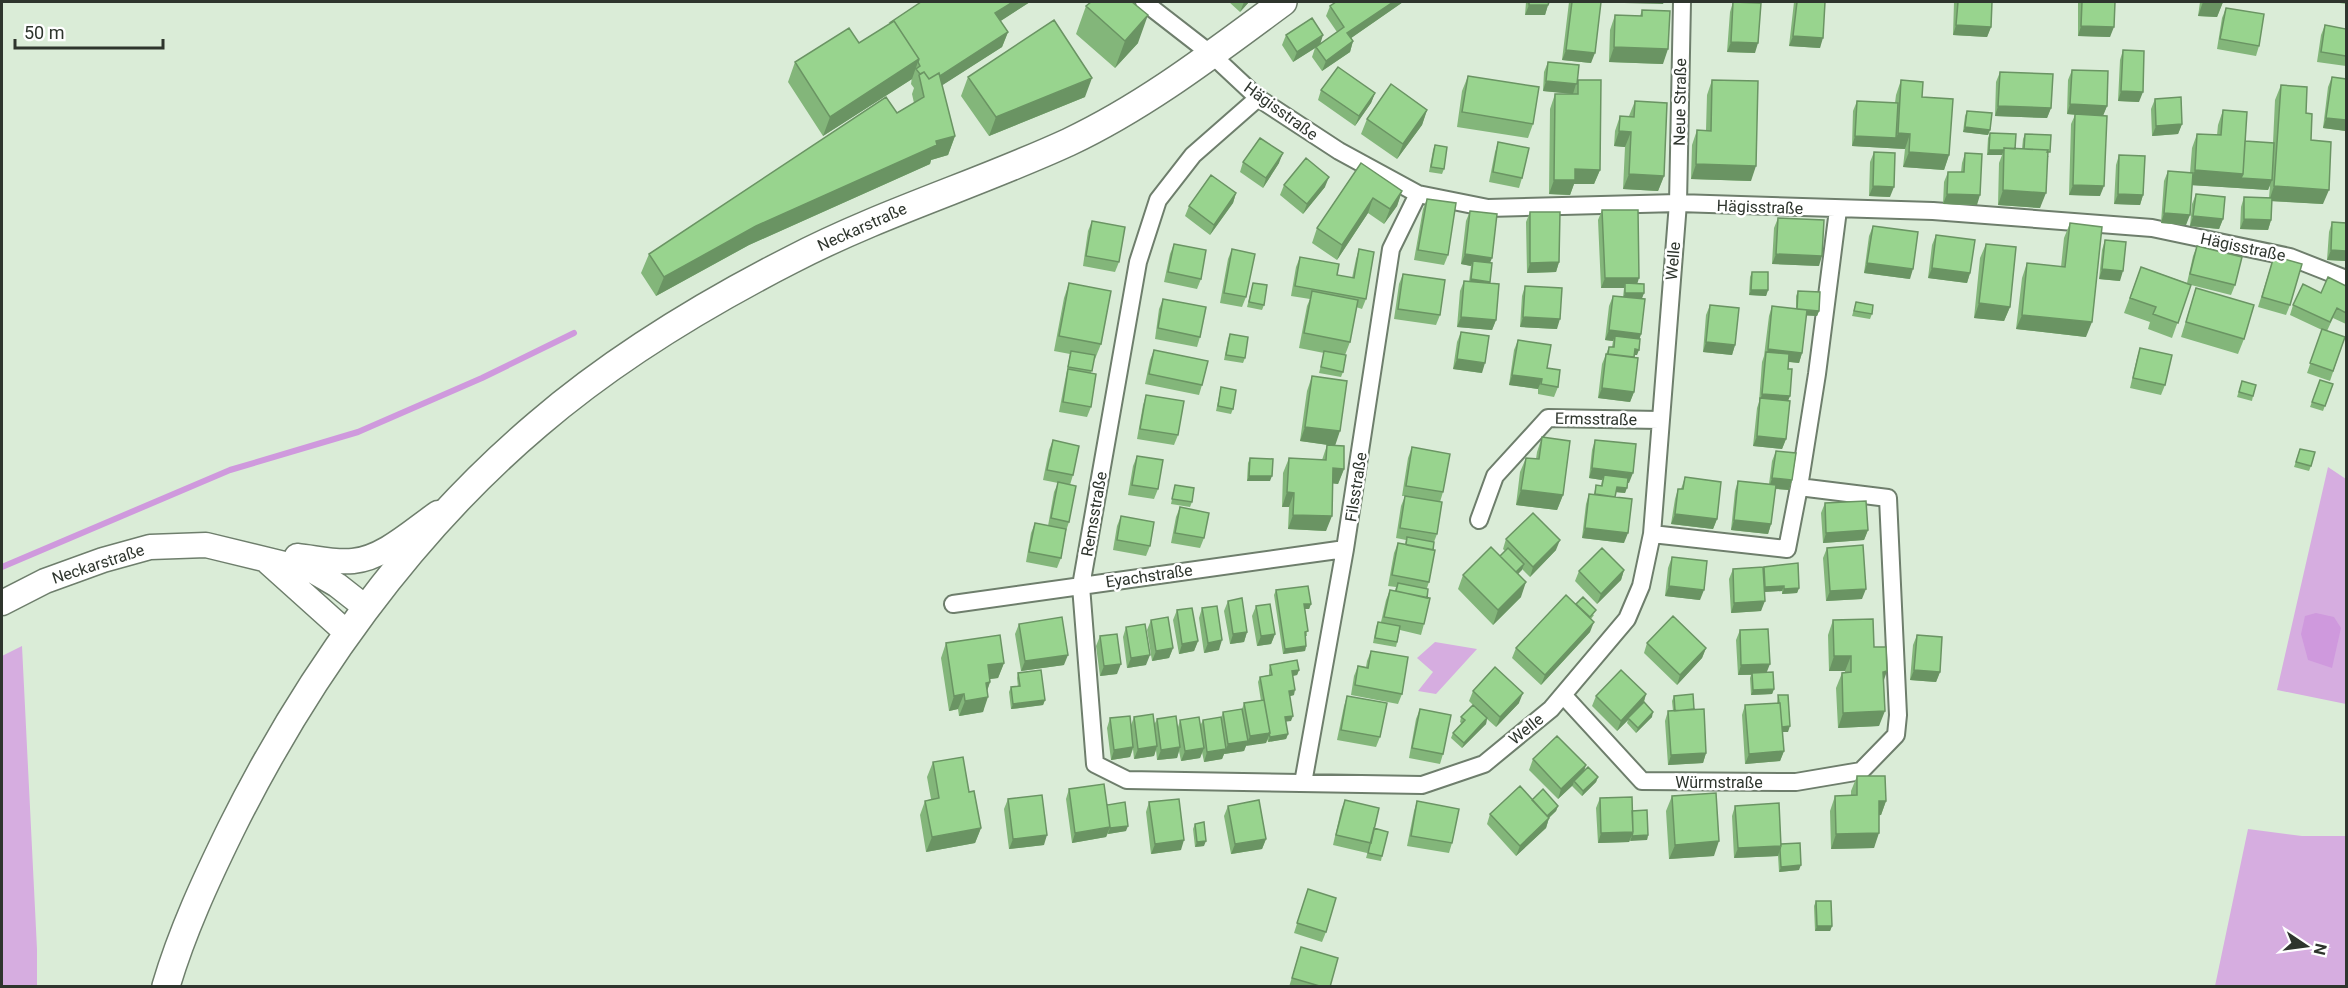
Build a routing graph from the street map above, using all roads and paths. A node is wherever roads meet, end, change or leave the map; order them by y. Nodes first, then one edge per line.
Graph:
1 (1144, 2) edge
2 (1283, 2) edge
3 (1682, 2) edge
4 (1212, 54) junction
5 (1258, 98) junction
6 (1418, 194) junction
7 (1678, 203) junction
8 (1838, 210) junction
9 (2346, 279) edge
10 (1659, 420) junction
11 (1799, 487) junction
12 (467, 493) junction
13 (1479, 520) dead end
14 (1652, 534) junction
15 (1346, 549) junction
16 (268, 562) junction
17 (1081, 586) junction
18 (2, 603) edge
19 (953, 604) dead end
20 (365, 607) junction
21 (347, 633) junction
22 (1564, 696) junction
23 (1303, 783) junction
24 (166, 987) edge

1 - 4 street, Hägisstraße
2 - 4 main road, Neckarstraße
3 - 7 street, Neue Straße
4 - 5 street, Hägisstraße
4 - 12 main road, Neckarstraße
5 - 6 street, Hägisstraße
5 - 17 street, Remsstraße
6 - 7 street, Hägisstraße
6 - 15 street, Filsstraße
7 - 8 street, Hägisstraße
7 - 10 street, Welle
8 - 9 street, Hägisstraße
8 - 11 street
10 - 13 street, Ermsstraße
10 - 14 street, Welle
11 - 14 street
11 - 22 street, Würmstraße
12 - 16 main road, Neckarstraße
12 - 20 main road, Neckarstraße
14 - 22 street, Welle
15 - 17 street, Eyachstraße
15 - 23 street, Filsstraße
16 - 18 main road, Neckarstraße
16 - 20 main road, Neckarstraße
16 - 21 main road, Neckarstraße
17 - 19 street, Eyachstraße
17 - 23 street, Remsstraße
20 - 21 main road
21 - 24 main road
22 - 23 street, Welle

